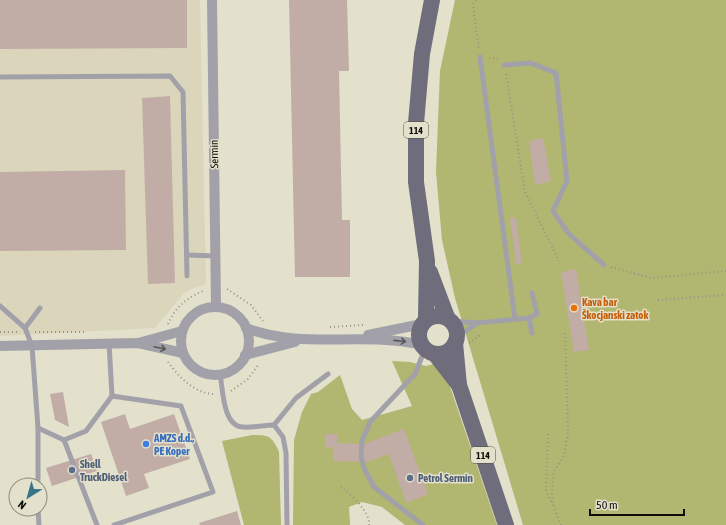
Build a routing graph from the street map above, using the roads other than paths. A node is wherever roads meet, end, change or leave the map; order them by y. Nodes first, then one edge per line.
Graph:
1 (212, 0) edge
2 (432, 0) edge
3 (480, 57) road end
4 (504, 65) road end
5 (0, 77) edge
6 (187, 255) junction
7 (216, 256) junction
8 (426, 261) junction
9 (604, 265) road end
10 (187, 276) dead end
11 (532, 294) dead end
12 (0, 306) edge
13 (216, 307) junction
14 (40, 308) dead end
15 (529, 318) junction
16 (449, 319) junction
17 (515, 319) junction
18 (424, 321) junction
19 (477, 323) junction
20 (246, 328) junction
21 (26, 330) junction
22 (182, 331) junction
23 (532, 333) dead end
24 (351, 339) junction
25 (301, 340) junction
26 (456, 340) junction
27 (109, 343) junction
28 (138, 343) junction
29 (0, 346) edge
30 (32, 346) junction
31 (427, 349) junction
32 (183, 353) junction
33 (245, 355) junction
34 (220, 374) junction
35 (328, 374) dead end
36 (459, 385) junction
37 (112, 396) junction
38 (274, 425) junction
39 (38, 428) junction
40 (64, 440) junction
41 (38, 477) edge
42 (97, 525) edge
43 (114, 525) edge
44 (287, 525) edge
45 (424, 525) edge
46 (506, 525) edge

1 - 7 street, Sermin
2 - 8 main road, 114
3 - 17 lane
4 - 9 lane
5 - 6 lane
6 - 7 lane
6 - 10 lane
7 - 13 street, Sermin
8 - 16 main road, 114
8 - 18 main road, 114
11 - 15 lane
12 - 21 lane
13 - 20 street
13 - 22 street
14 - 21 lane
15 - 17 lane
15 - 23 lane
16 - 18 main road
16 - 19 lane
16 - 26 main road, 114
17 - 19 lane
18 - 24 street
18 - 31 main road, 114
19 - 26 lane
20 - 25 street
20 - 33 street
21 - 30 lane
22 - 28 street
22 - 32 street
24 - 25 street
24 -> 31 street
25 - 33 street
26 - 31 main road
26 - 36 main road, 114
27 - 28 street
27 - 30 street
27 - 37 lane
28 -> 32 street
29 - 30 street
30 - 39 lane
31 - 36 main road, 114
31 - 45 lane
32 - 34 street
33 - 34 street
34 - 38 lane
35 - 38 lane
36 - 46 main road, 114
37 - 40 lane
37 - 43 lane
38 - 44 lane
39 - 40 lane
39 - 41 lane
40 - 42 lane

